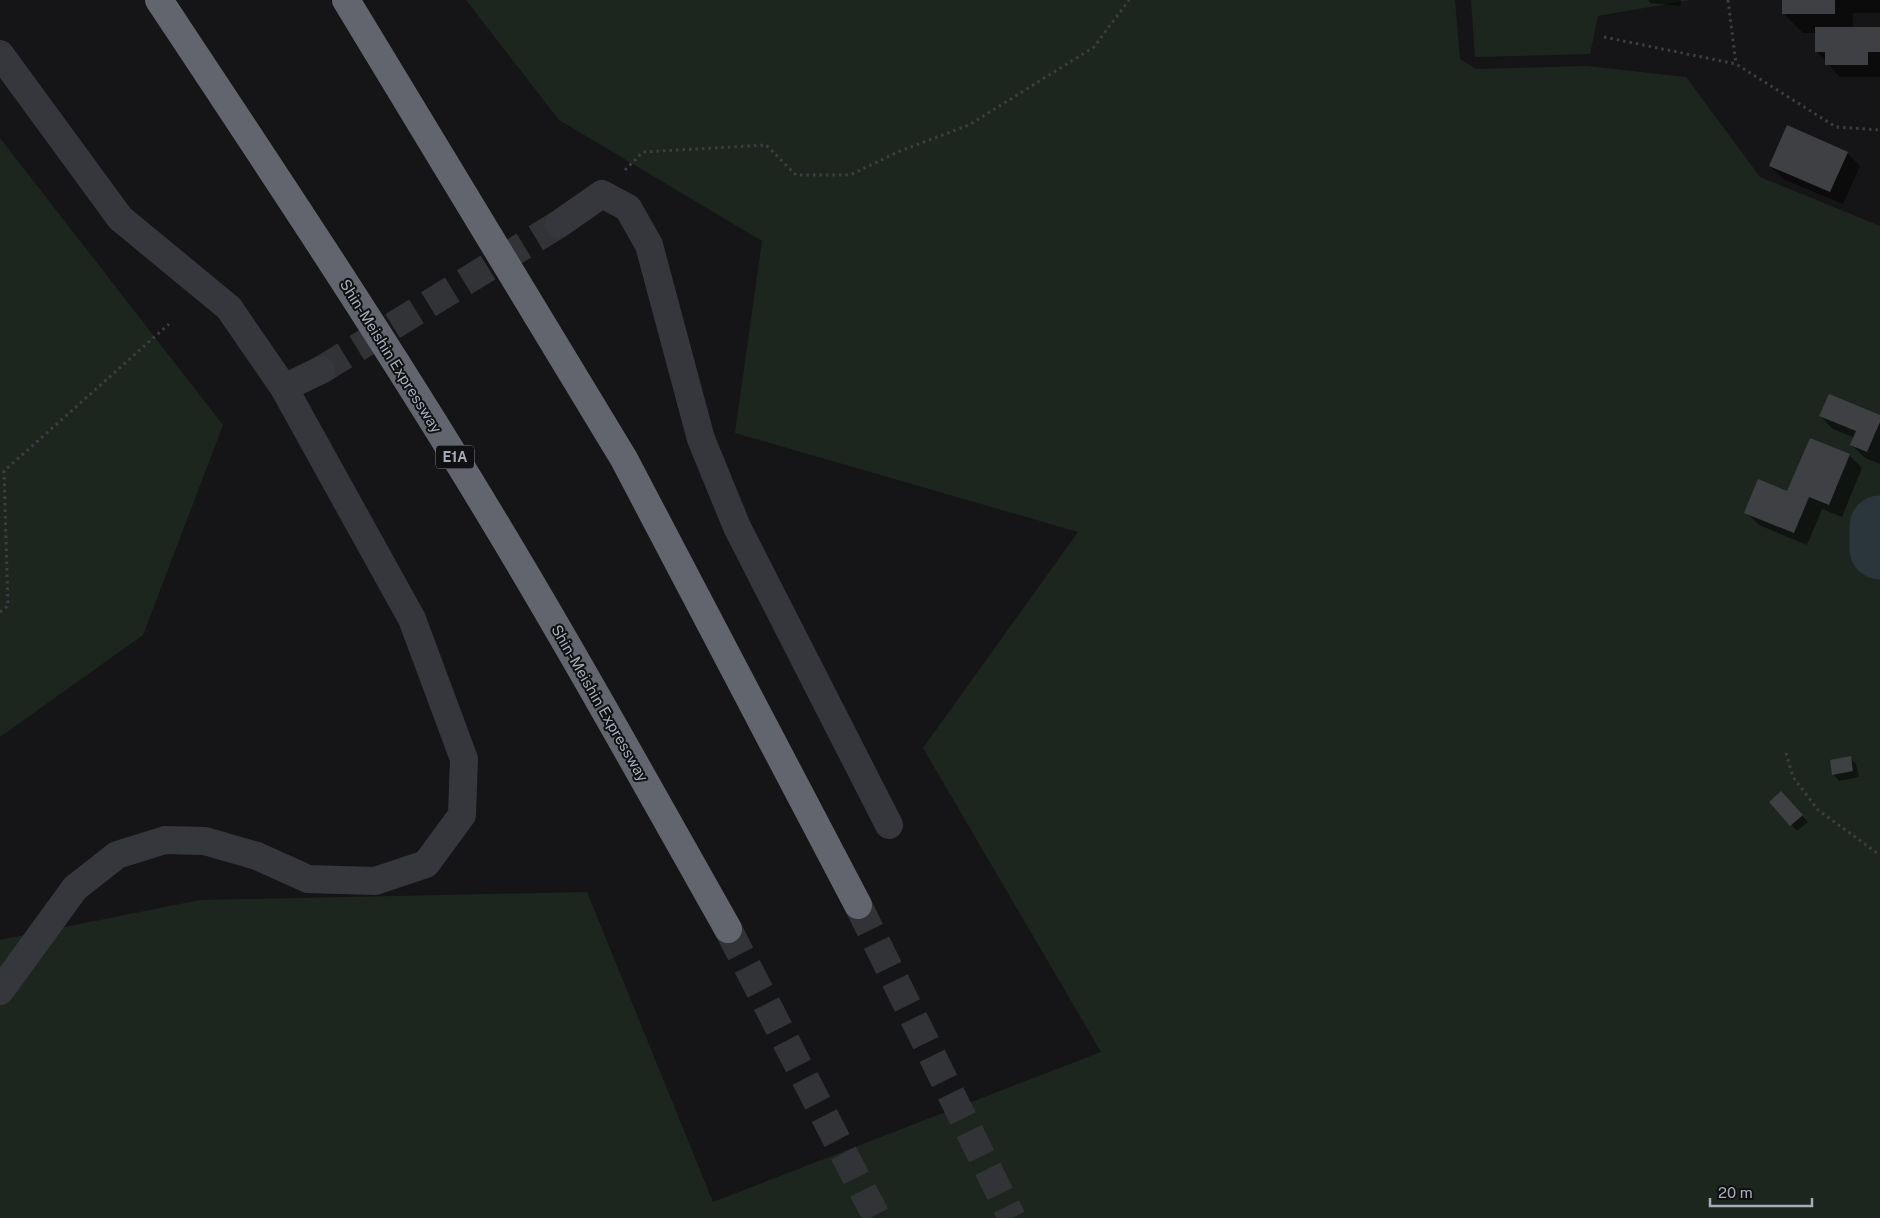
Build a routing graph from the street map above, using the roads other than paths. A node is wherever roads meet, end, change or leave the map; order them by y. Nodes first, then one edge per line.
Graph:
1 (159, 0) edge
2 (346, 0) edge
3 (0, 54) edge
4 (559, 224) tunnel mouth
5 (320, 370) tunnel mouth
6 (284, 388) junction
7 (889, 825) dead end
8 (858, 905) tunnel mouth
9 (728, 929) tunnel mouth
10 (0, 991) edge

1 - 9 highway, Shin-Meishin Expressway / E1A
2 - 8 highway
3 - 6 street
4 - 7 street
5 - 6 street
6 - 10 street

